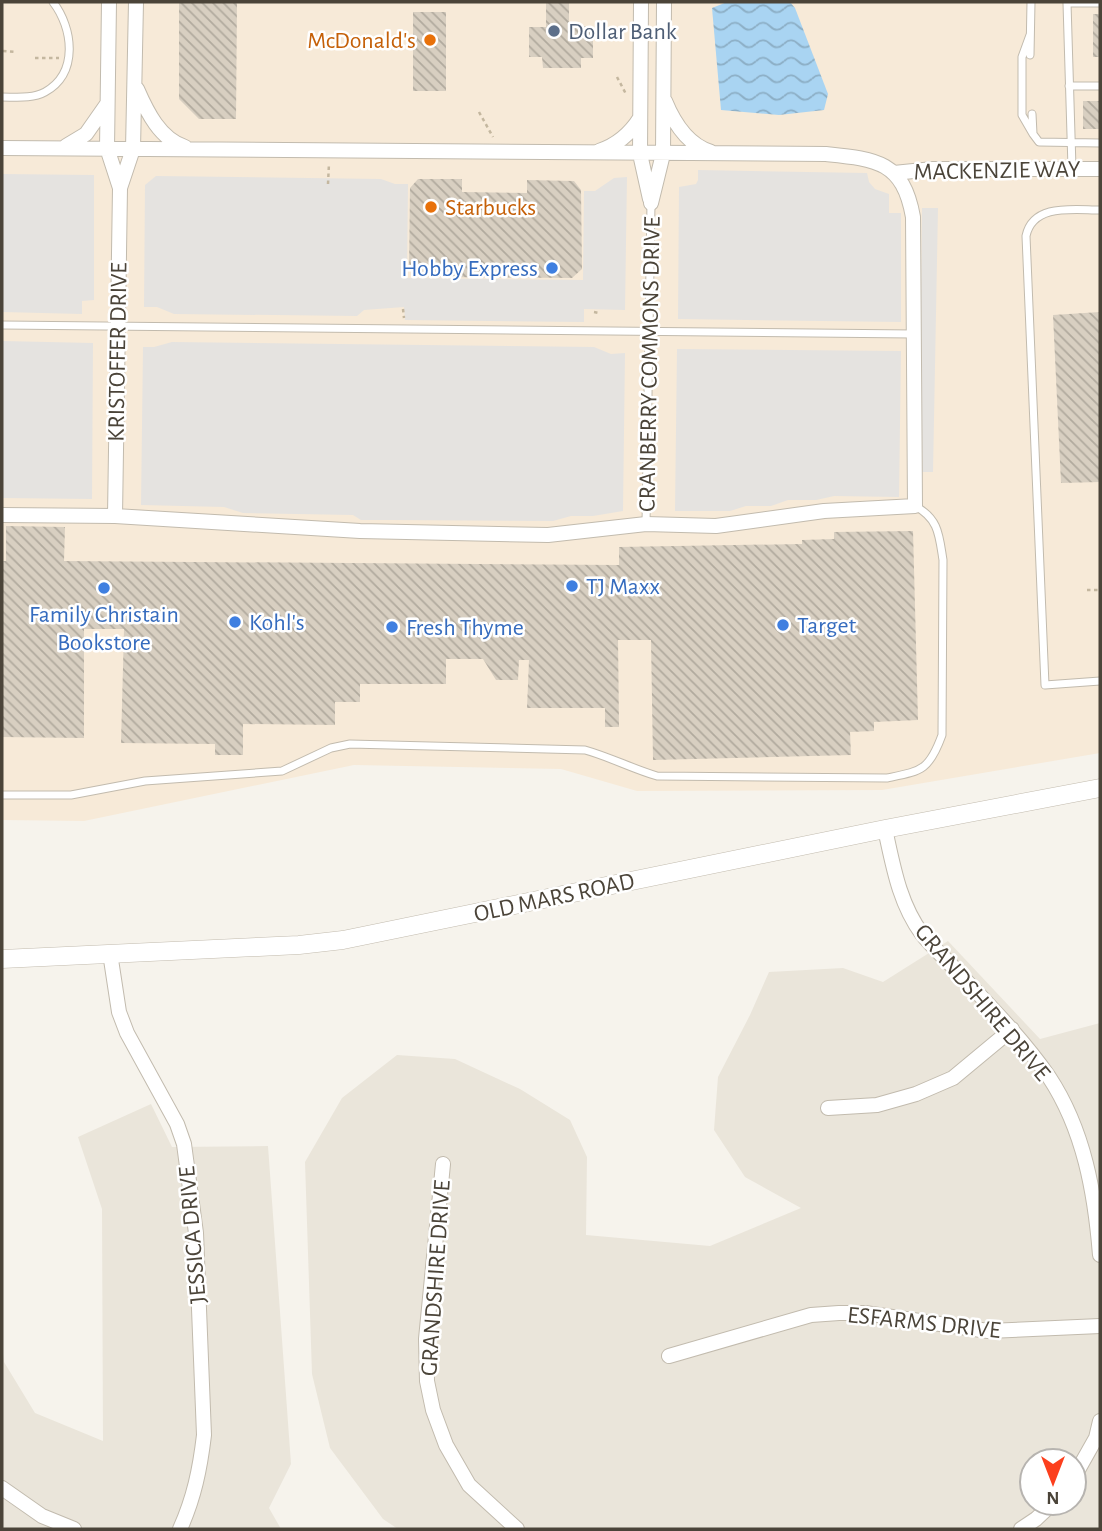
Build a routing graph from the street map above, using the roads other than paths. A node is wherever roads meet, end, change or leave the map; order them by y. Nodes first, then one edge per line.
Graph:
1 (53, 2) edge
2 (109, 2) edge
3 (136, 2) edge
4 (641, 2) edge
5 (664, 2) edge
6 (1031, 2) edge
7 (1066, 2) edge
8 (1100, 3) edge
9 (1030, 35) junction
10 (1030, 55) dead end
11 (134, 84) junction
12 (1069, 86) junction
13 (1100, 86) edge
14 (2, 97) edge
15 (664, 98) junction
16 (108, 103) junction
17 (1032, 114) dead end
18 (640, 118) junction
19 (1033, 134) junction
20 (1071, 143) junction
21 (1100, 143) edge
22 (2, 148) edge
23 (58, 148) junction
24 (107, 148) junction
25 (133, 149) junction
26 (193, 150) junction
27 (590, 153) junction
28 (640, 154) junction
29 (663, 154) junction
30 (715, 154) junction
31 (1072, 168) junction
32 (1100, 169) edge
33 (894, 173) junction
34 (120, 188) junction
35 (651, 203) junction
36 (1100, 210) edge
37 (2, 325) edge
38 (118, 327) junction
39 (649, 332) junction
40 (913, 334) junction
41 (915, 506) junction
42 (2, 515) edge
43 (115, 516) junction
44 (646, 524) junction
45 (1100, 681) edge
46 (1100, 788) edge
47 (2, 795) edge
48 (885, 829) junction
49 (110, 953) junction
50 (2, 959) edge
51 (1012, 1030) junction
52 (828, 1108) dead end
53 (443, 1164) dead end
54 (1100, 1255) edge
55 (1100, 1326) edge
56 (669, 1356) dead end
57 (1100, 1421) edge
58 (1088, 1452) edge
59 (2, 1488) edge
60 (1038, 1517) edge
61 (74, 1529) edge
62 (180, 1529) edge
63 (517, 1529) edge
64 (1021, 1529) edge

1 - 14 lane
2 - 16 street, KRISTOFFER DRIVE
3 - 11 street, KRISTOFFER DRIVE
4 - 18 street, CRANBERRY COMMONS DRIVE
5 - 15 street, CRANBERRY COMMONS DRIVE
6 - 9 lane
7 - 8 lane
7 - 12 lane
9 - 10 lane
9 - 19 lane
11 - 25 street, KRISTOFFER DRIVE
11 - 26 street
12 - 13 lane
12 - 20 lane
15 - 29 street, CRANBERRY COMMONS DRIVE
15 - 30 street
16 - 23 street
16 - 24 street, KRISTOFFER DRIVE
17 - 19 lane
18 - 27 street
18 - 28 street, CRANBERRY COMMONS DRIVE
19 - 20 lane
20 - 21 lane
20 - 31 lane
22 - 23 street
23 - 24 street
24 - 25 street
24 - 34 street, KRISTOFFER DRIVE
25 - 26 street
25 - 34 street, KRISTOFFER DRIVE
26 - 27 street
27 - 28 street
28 - 29 street
28 - 35 street, CRANBERRY COMMONS DRIVE
29 - 30 street
29 - 35 street, CRANBERRY COMMONS DRIVE
30 - 33 street
31 - 32 street, MACKENZIE WAY
31 - 33 street, MACKENZIE WAY
33 - 40 street
34 - 38 street, KRISTOFFER DRIVE
35 - 39 lane, CRANBERRY COMMONS DRIVE
36 - 45 lane
37 - 38 lane
38 - 39 lane
38 - 43 street, KRISTOFFER DRIVE
39 - 40 lane
39 - 44 lane, CRANBERRY COMMONS DRIVE
40 - 41 street
41 - 44 street
41 - 47 lane
42 - 43 street
43 - 44 street
46 - 48 street, OLD MARS ROAD
48 - 49 street, OLD MARS ROAD
48 - 51 street, GRANDSHIRE DRIVE
49 - 50 street, OLD MARS ROAD
49 - 62 street, JESSICA DRIVE
51 - 52 street
51 - 54 street, GRANDSHIRE DRIVE
53 - 63 street, GRANDSHIRE DRIVE
55 - 56 street, ESFARMS DRIVE
57 - 58 street
59 - 61 street
60 - 64 street

